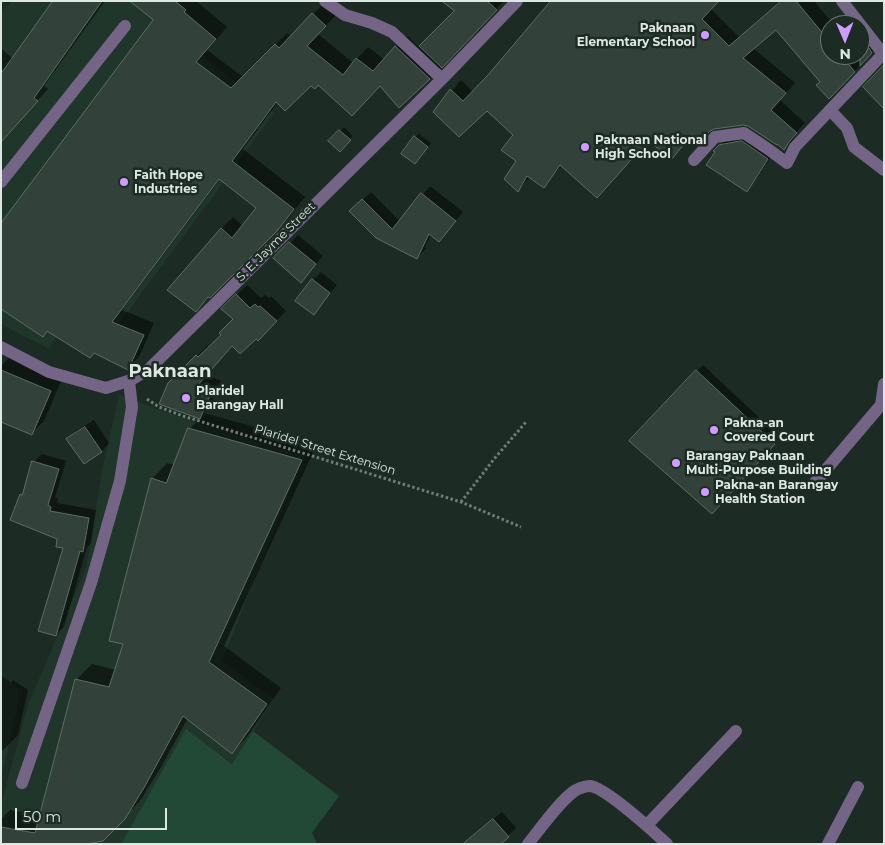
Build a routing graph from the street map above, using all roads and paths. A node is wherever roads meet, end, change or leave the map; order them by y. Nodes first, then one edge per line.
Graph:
1 (325, 1) edge
2 (517, 1) edge
3 (842, 1) edge
4 (125, 26) dead end
5 (883, 54) edge
6 (442, 79) junction
7 (830, 110) junction
8 (694, 160) dead end
9 (884, 170) edge
10 (1, 182) edge
11 (1, 347) edge
12 (130, 381) junction
13 (884, 384) edge
14 (882, 406) edge
15 (526, 422) dead end
16 (813, 485) dead end
17 (461, 502) junction
18 (521, 528) dead end
19 (736, 731) dead end
20 (22, 783) dead end
21 (858, 787) dead end
22 (647, 826) junction
23 (528, 844) edge
24 (667, 844) edge
25 (828, 844) edge

1 - 6 street
2 - 6 street, S. E. Jayme Street
3 - 5 street
4 - 10 street
5 - 7 street
6 - 12 street, S. E. Jayme Street
7 - 8 street
7 - 9 street
11 - 12 street, S. E. Jayme Street
12 - 17 path, Plaridel Street Extension
12 - 20 street
13 - 14 street
14 - 16 street
15 - 17 path
17 - 18 path, Plaridel Street Extension
19 - 22 street
21 - 25 street
22 - 23 street
22 - 24 street

